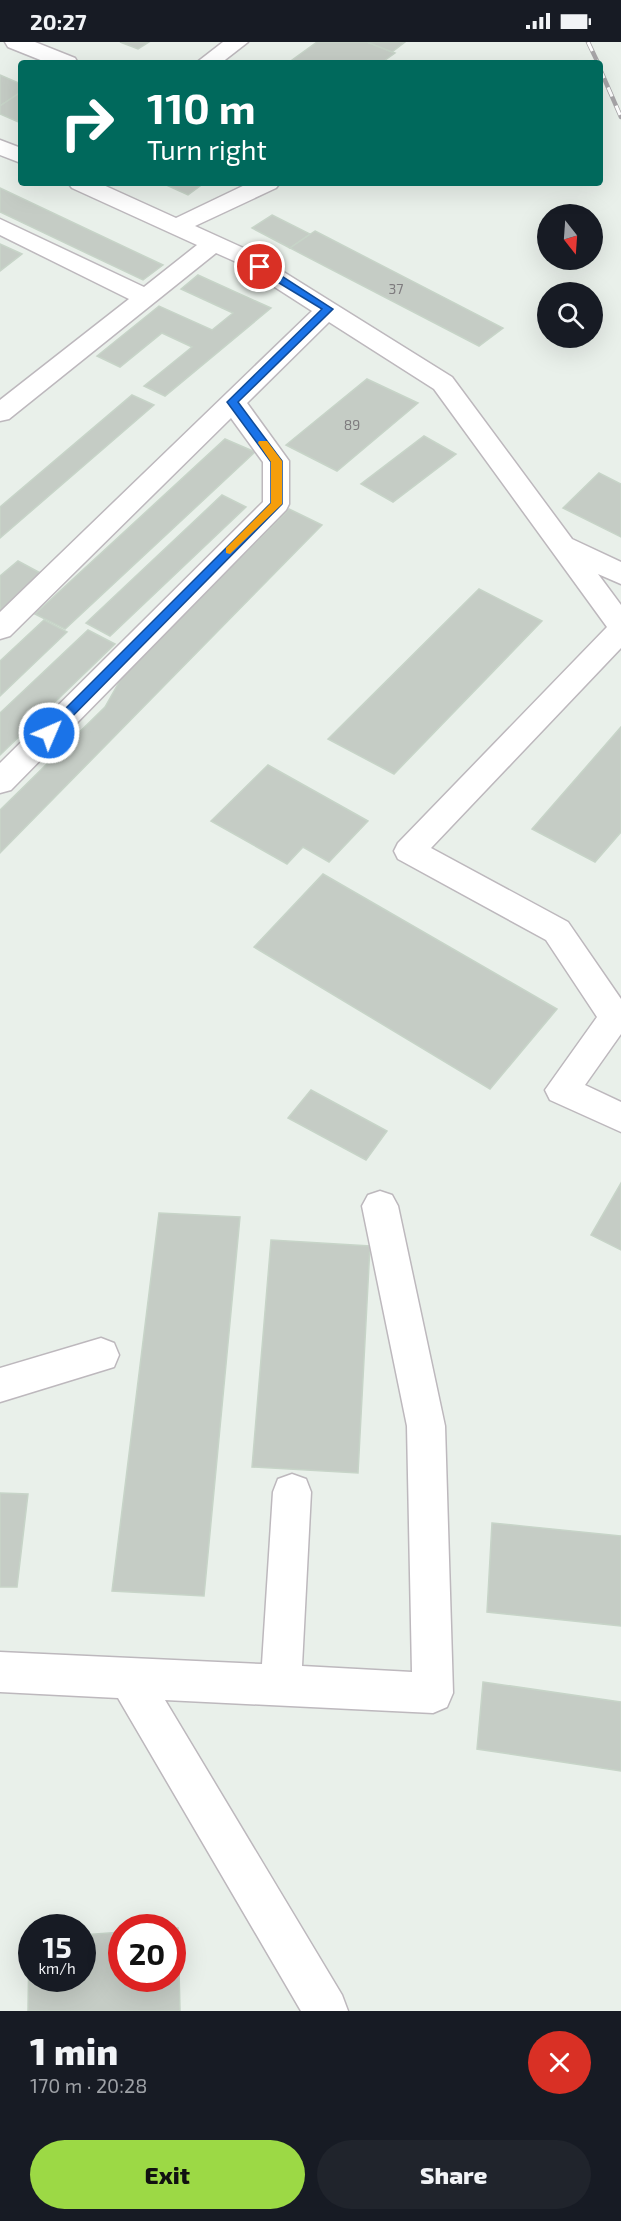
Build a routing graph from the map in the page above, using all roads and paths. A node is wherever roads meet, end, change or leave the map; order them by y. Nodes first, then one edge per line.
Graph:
1 (16, 42) edge
2 (237, 42) edge
3 (60, 60) edge
4 (211, 60) edge
5 (0, 147) edge
6 (18, 155) edge
7 (87, 186) edge
8 (262, 186) edge
9 (0, 226) edge
10 (177, 226) junction
11 (214, 243) junction
12 (147, 298) junction
13 (328, 309) junction
14 (232, 402) junction
15 (0, 413) edge
16 (562, 545) junction
17 (621, 574) edge
18 (621, 628) edge
19 (0, 629) edge
20 (0, 782) edge
21 (621, 1118) edge
22 (380, 1206) dead end
23 (101, 1355) dead end
24 (0, 1385) edge
25 (292, 1492) dead end
26 (0, 1672) edge
27 (129, 1678) junction
28 (281, 1686) junction
29 (326, 2011) edge

1 - 3 street
2 - 4 street
5 - 6 street
7 - 10 street
8 - 10 street
9 - 12 street
10 - 11 street
11 - 12 street
11 - 13 street
12 - 15 street
13 - 14 street
13 - 16 street
14 - 19 street
14 - 20 street
16 - 17 street
16 - 18 street
18 - 21 street
22 - 28 street
23 - 24 street
25 - 28 street
26 - 27 street
27 - 28 street
27 - 29 street

